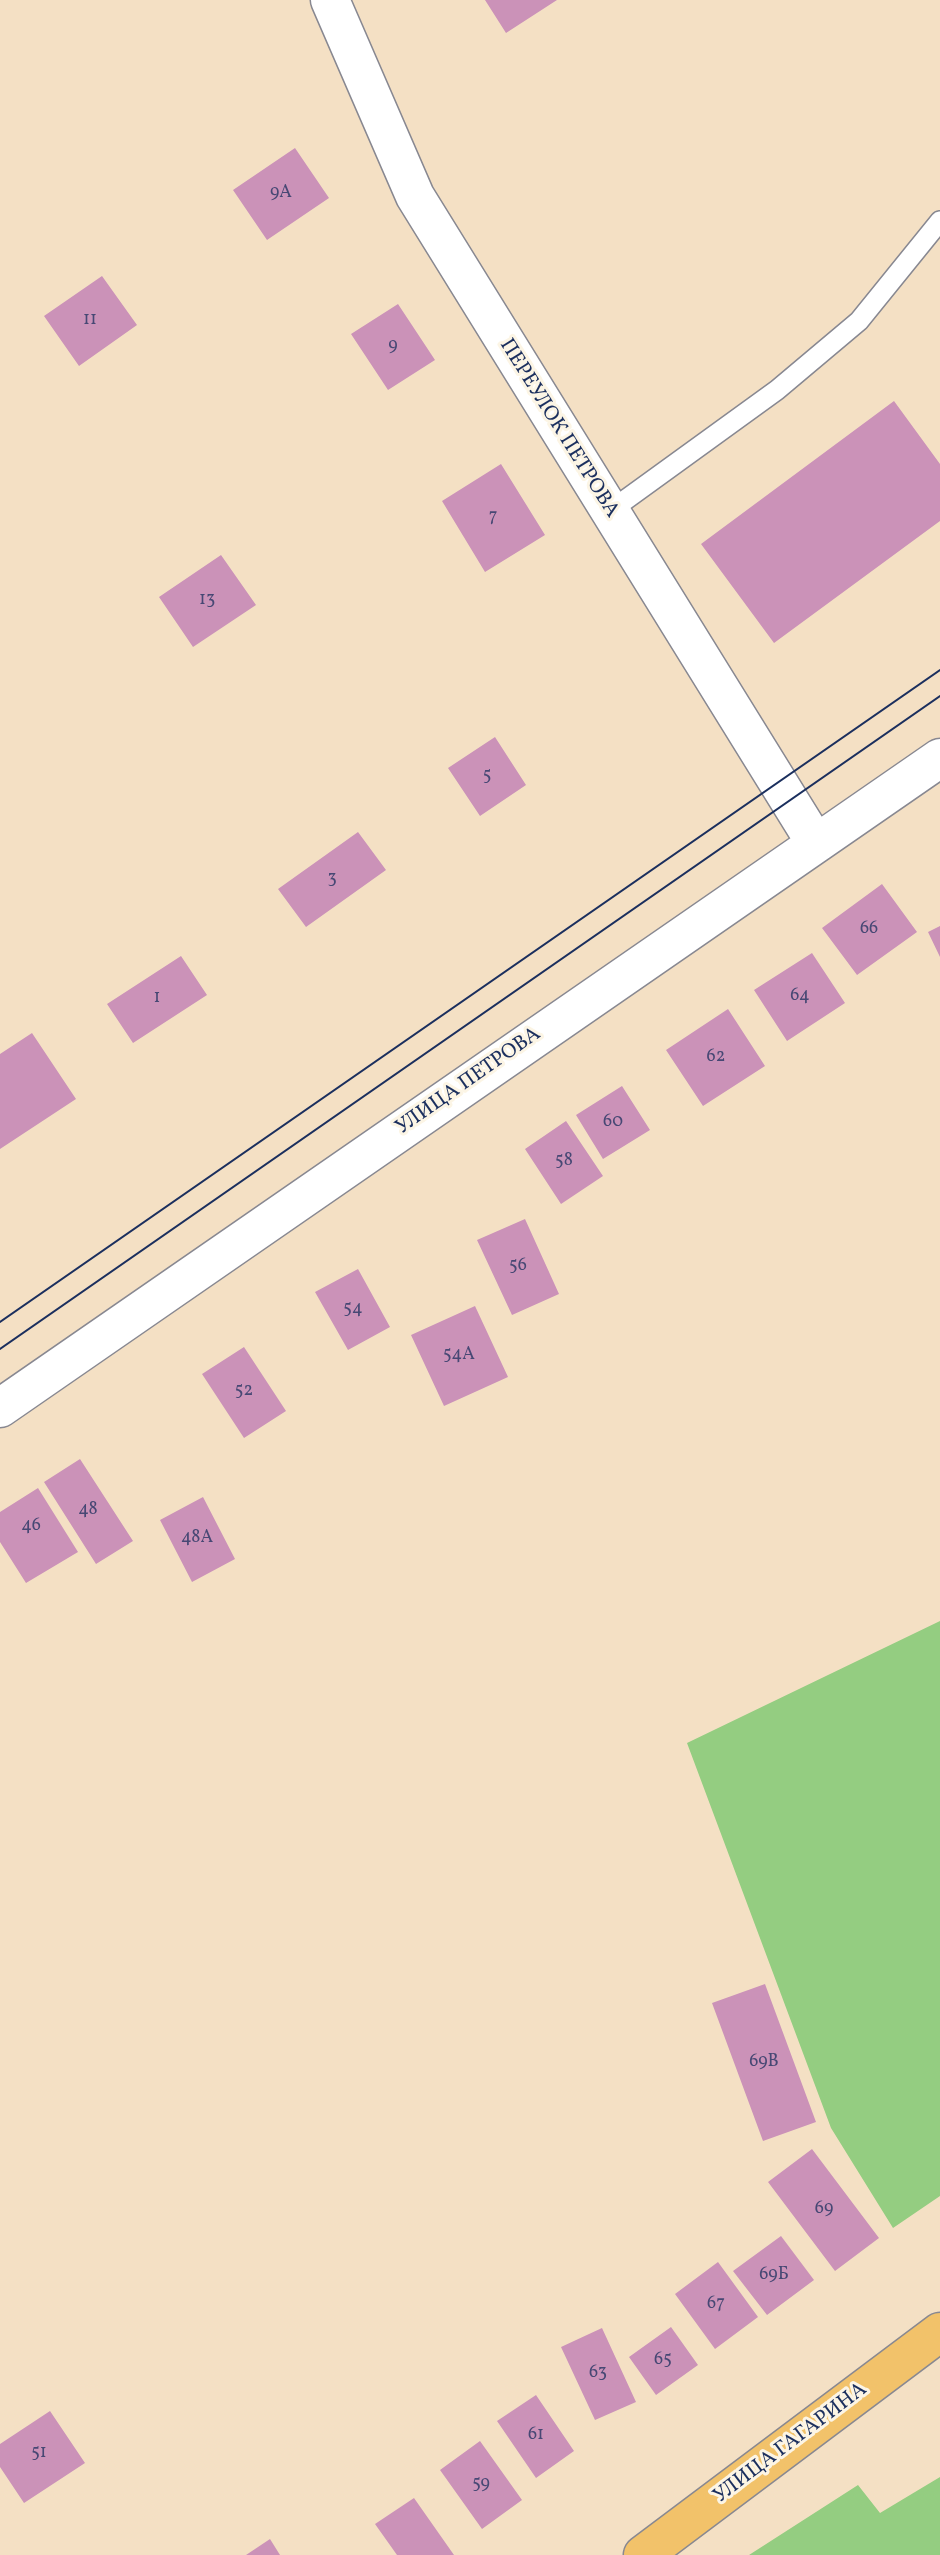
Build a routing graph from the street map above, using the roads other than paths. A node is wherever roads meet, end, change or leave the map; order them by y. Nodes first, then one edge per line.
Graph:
1 (330, 0) edge
2 (940, 220) edge
3 (610, 511) junction
4 (940, 758) edge
5 (815, 842) junction
6 (0, 1408) edge
7 (940, 2332) edge
8 (643, 2555) edge

1 - 3 street, ПЕРЕУЛОК ПЕТРОВА
2 - 3 lane
3 - 5 street, ПЕРЕУЛОК ПЕТРОВА
4 - 5 street, УЛИЦА ПЕТРОВА
5 - 6 street, УЛИЦА ПЕТРОВА
7 - 8 main road, УЛИЦА ГАГАРИНА

